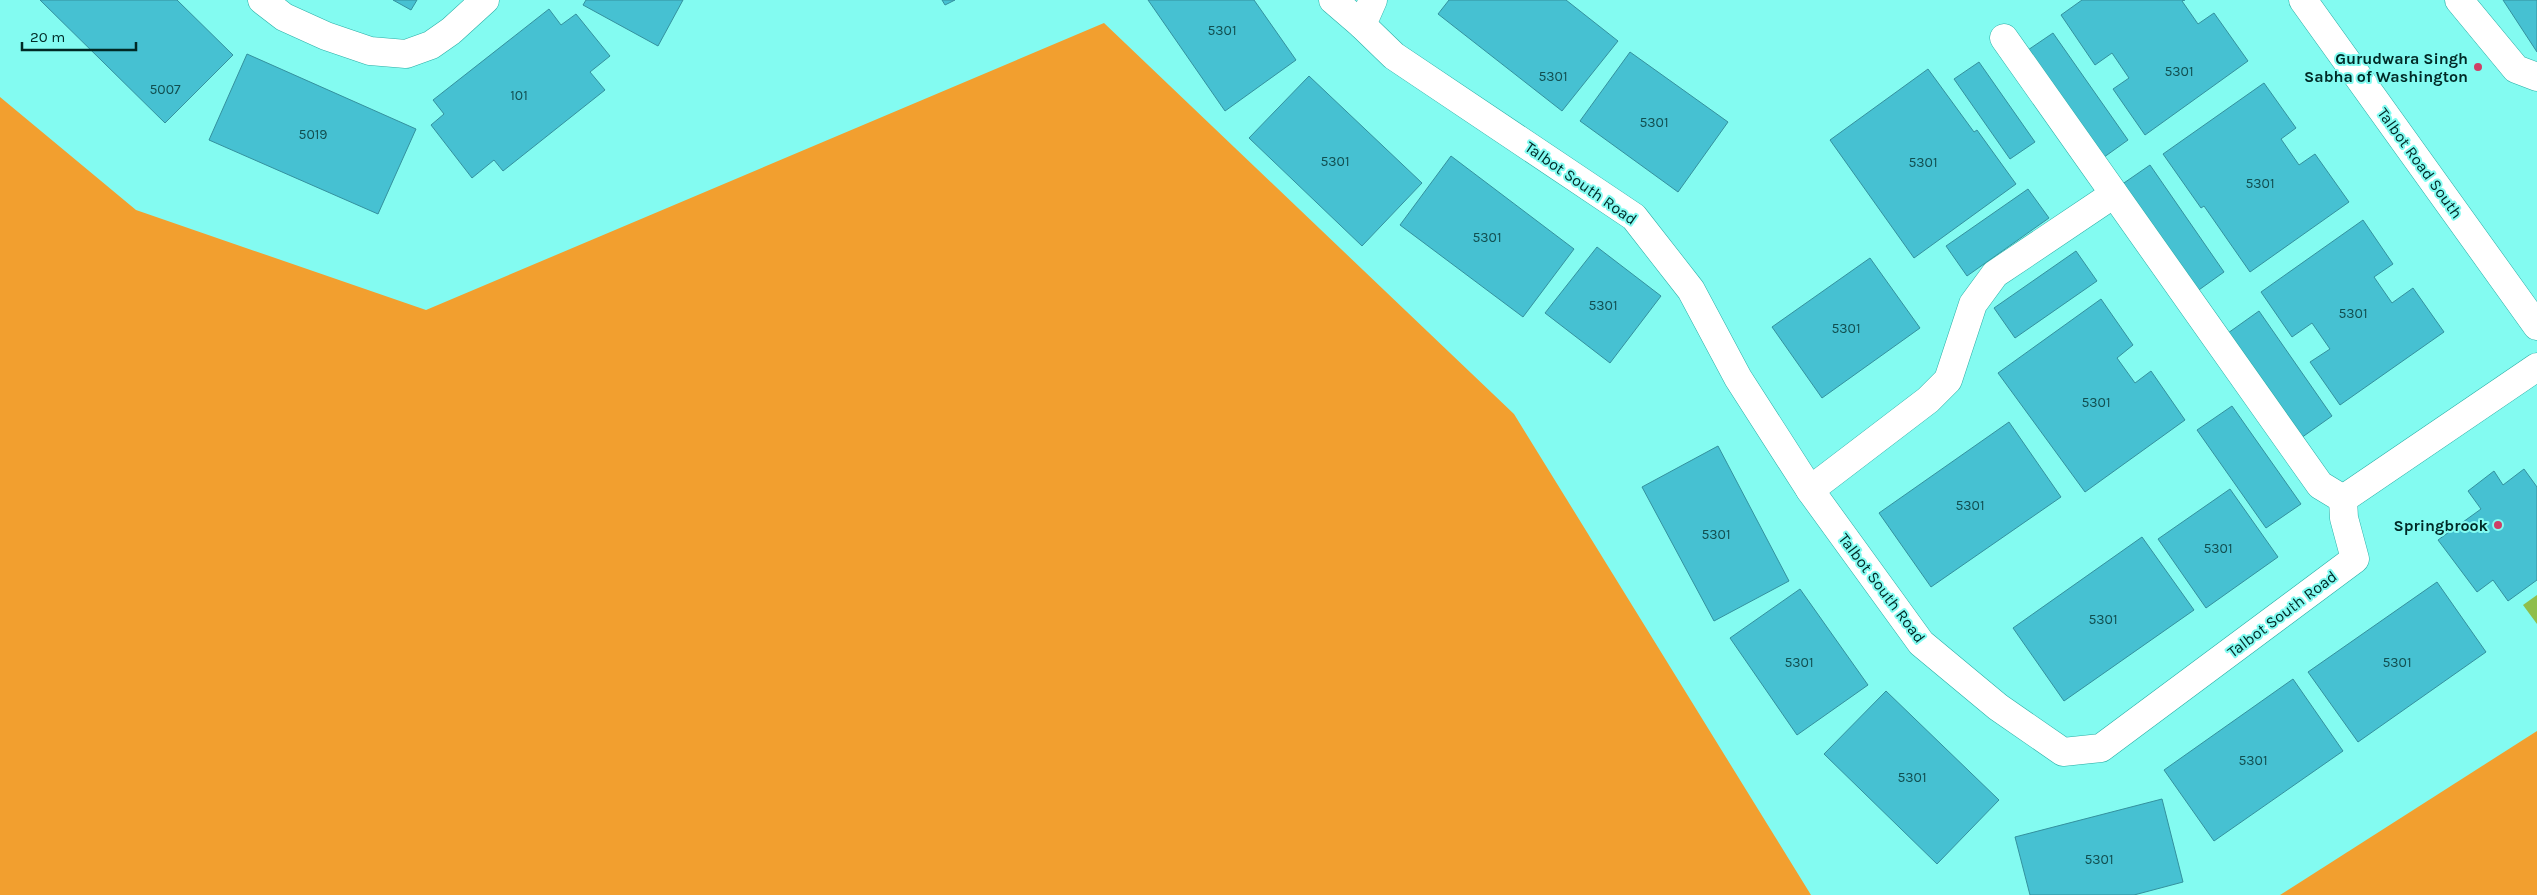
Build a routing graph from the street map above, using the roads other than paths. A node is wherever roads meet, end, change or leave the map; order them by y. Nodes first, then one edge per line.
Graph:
1 (262, 0) edge
2 (485, 0) edge
3 (1333, 0) edge
4 (1373, 0) edge
5 (2302, 0) edge
6 (2458, 0) edge
7 (1362, 25) junction
8 (2004, 38) dead end
9 (2537, 77) edge
10 (2114, 194) junction
11 (2537, 326) edge
12 (2537, 367) edge
13 (1810, 490) junction
14 (2343, 499) junction

1 - 2 street
3 - 7 street, Talbot South Road
4 - 7 street
5 - 11 street, Talbot Road South
6 - 9 street
7 - 13 street, Talbot South Road
8 - 10 street
10 - 13 street
10 - 14 street
12 - 14 street
13 - 14 street, Talbot South Road

